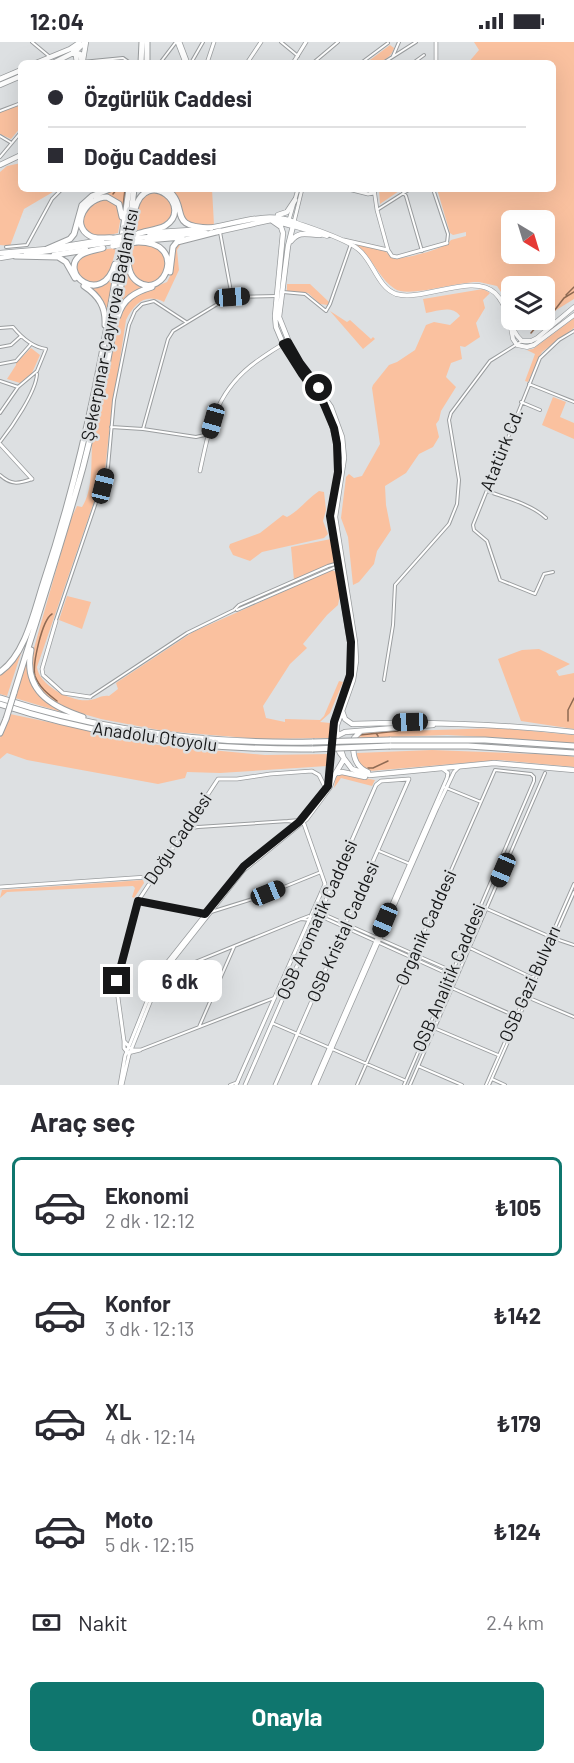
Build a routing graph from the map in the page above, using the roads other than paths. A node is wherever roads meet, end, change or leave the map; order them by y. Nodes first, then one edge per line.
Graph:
1 (32, 42) edge
2 (41, 42) edge
3 (79, 42) edge
4 (86, 42) edge
5 (142, 42) edge
6 (147, 42) edge
7 (177, 42) edge
8 (203, 42) edge
9 (214, 42) edge
10 (261, 42) edge
11 (281, 42) edge
12 (306, 42) edge
13 (338, 42) edge
14 (387, 42) edge
15 (399, 42) edge
16 (416, 42) edge
17 (436, 42) edge
18 (37, 46) junction
19 (398, 46) junction
20 (75, 52) junction
21 (67, 53) junction
22 (424, 55) dead end
23 (298, 56) junction
24 (393, 56) junction
25 (50, 57) junction
26 (43, 60) edge
27 (57, 60) edge
28 (78, 60) edge
29 (80, 60) edge
30 (81, 60) edge
31 (102, 60) edge
32 (126, 60) edge
33 (141, 60) edge
34 (147, 60) edge
35 (162, 60) edge
36 (186, 60) edge
37 (190, 60) edge
38 (208, 60) edge
39 (249, 60) edge
40 (295, 60) edge
41 (317, 60) edge
42 (364, 60) edge
43 (387, 60) edge
44 (417, 60) edge
45 (436, 60) edge
46 (18, 71) edge
47 (18, 77) edge
48 (0, 79) edge
49 (0, 85) edge
50 (18, 104) edge
51 (0, 111) edge
52 (0, 136) edge
53 (18, 136) edge
54 (12, 143) junction
55 (6, 150) junction
56 (18, 155) edge
57 (18, 156) edge
58 (0, 157) edge
59 (8, 157) junction
60 (0, 163) edge
61 (59, 192) edge
62 (102, 192) edge
63 (129, 192) edge
64 (134, 192) edge
65 (150, 192) edge
66 (162, 192) edge
67 (170, 192) edge
68 (299, 192) edge
69 (299, 192) edge
70 (375, 192) edge
71 (400, 192) edge
72 (403, 192) edge
73 (434, 192) edge
74 (295, 200) junction
75 (377, 210) junction
76 (269, 218) junction
77 (291, 223) junction
78 (211, 228) junction
79 (220, 231) junction
80 (320, 235) junction
81 (196, 236) junction
82 (331, 237) junction
83 (125, 238) junction
84 (137, 238) junction
85 (113, 242) junction
86 (447, 243) joint
87 (282, 244) junction
88 (351, 244) junction
89 (288, 246) junction
90 (6, 247) dead end
91 (103, 248) junction
92 (47, 249) junction
93 (388, 250) junction
94 (422, 250) junction
95 (0, 253) edge
96 (15, 256) junction
97 (44, 256) junction
98 (0, 258) edge
99 (282, 292) junction
100 (277, 296) junction
101 (232, 297) junction
102 (501, 301) edge
103 (574, 307) edge
104 (574, 315) edge
105 (186, 322) junction
106 (0, 328) edge
107 (512, 330) edge
108 (514, 330) edge
109 (574, 331) edge
110 (21, 336) junction
111 (522, 341) junction
112 (286, 343) junction
113 (31, 345) junction
114 (517, 345) junction
115 (0, 347) edge
116 (109, 347) junction
117 (101, 361) junction
118 (0, 364) edge
119 (37, 371) junction
120 (0, 381) edge
121 (528, 384) junction
122 (18, 387) junction
123 (521, 402) junction
124 (574, 402) edge
125 (540, 410) dead end
126 (0, 413) edge
127 (111, 427) junction
128 (143, 429) junction
129 (209, 434) junction
130 (0, 443) edge
131 (200, 471) dead end
132 (0, 475) edge
133 (32, 479) joint
134 (5, 480) junction
135 (0, 482) edge
136 (487, 491) junction
137 (546, 518) dead end
138 (340, 564) junction
139 (47, 572) junction
140 (553, 572) dead end
141 (44, 599) junction
142 (56, 621) joint
143 (0, 672) edge
144 (384, 680) dead end
145 (12, 693) junction
146 (90, 697) joint
147 (0, 698) edge
148 (0, 706) edge
149 (342, 711) junction
150 (4, 718) junction
151 (0, 724) edge
152 (443, 724) junction
153 (112, 726) junction
154 (363, 731) junction
155 (574, 732) edge
156 (0, 733) edge
157 (335, 738) junction
158 (390, 743) junction
159 (313, 745) junction
160 (574, 746) edge
161 (574, 753) edge
162 (344, 759) junction
163 (463, 766) junction
164 (538, 766) junction
165 (552, 767) junction
166 (441, 768) junction
167 (495, 770) joint
168 (574, 770) edge
169 (545, 773) junction
170 (335, 774) junction
171 (382, 775) junction
172 (408, 779) joint
173 (323, 780) junction
174 (329, 783) junction
175 (445, 787) junction
176 (328, 789) junction
177 (481, 802) junction
178 (191, 822) junction
179 (301, 822) junction
180 (198, 827) junction
181 (185, 830) junction
182 (378, 850) junction
183 (411, 864) junction
184 (321, 872) junction
185 (147, 877) dead end
186 (574, 884) edge
187 (324, 886) junction
188 (0, 887) edge
189 (331, 889) junction
190 (574, 891) edge
191 (138, 901) junction
192 (214, 907) junction
193 (487, 909) junction
194 (219, 910) junction
195 (208, 913) junction
196 (312, 915) junction
197 (320, 915) junction
198 (302, 920) junction
199 (310, 920) junction
200 (345, 926) junction
201 (552, 937) junction
202 (378, 941) junction
203 (574, 945) edge
204 (234, 947) junction
205 (470, 948) junction
206 (414, 954) junction
207 (413, 958) junction
208 (162, 972) junction
209 (452, 972) junction
210 (458, 974) junction
211 (534, 978) junction
212 (452, 988) junction
213 (277, 997) junction
214 (526, 997) junction
215 (517, 1017) junction
216 (574, 1017) edge
217 (272, 1023) junction
218 (199, 1028) junction
219 (434, 1028) junction
220 (298, 1035) junction
221 (331, 1049) junction
222 (140, 1050) joint
223 (129, 1051) junction
224 (500, 1056) junction
225 (366, 1064) junction
226 (417, 1066) junction
227 (490, 1078) junction
228 (405, 1081) junction
229 (237, 1083) edge
230 (121, 1085) edge
231 (230, 1085) edge
232 (245, 1085) edge
233 (275, 1085) edge
234 (315, 1085) edge
235 (357, 1085) edge
236 (404, 1085) edge
237 (410, 1085) edge
238 (462, 1085) edge
239 (487, 1085) edge
240 (505, 1085) edge

1 - 18 street
2 - 18 street
3 - 20 main road
3 - 21 main road
4 - 20 main road
4 - 30 main road
5 - 33 highway
6 - 34 highway
7 - 35 street
7 - 36 street
8 - 37 street
9 - 38 street
10 - 39 street
11 - 23 street
12 - 23 street
13 - 41 street
14 - 19 street
14 - 42 street
15 - 19 street
16 - 24 street
17 - 45 street
18 - 25 street
19 - 24 street
20 - 21 main road
20 - 29 main road
21 - 25 main road
21 - 27 main road
21 - 28 main road
22 - 44 street
23 - 40 street
24 - 43 street
25 - 26 main road
31 - 32 street
46 - 48 main road
47 - 49 main road
50 - 51 street
52 - 54 street
53 - 54 street
54 - 55 street
55 - 58 street
55 - 59 street
56 - 59 main road
57 - 60 main road
59 - 60 main road
61 - 90 street
62 - 92 highway
63 - 83 highway, Şekerpınar-Çayırova Bağlantısı
64 - 83 highway, Şekerpınar-Çayırova Bağlantısı
65 - 83 highway
66 - 84 highway
67 - 78 highway
68 - 74 street
69 - 77 street
70 - 75 street
71 - 75 street
72 - 94 street
73 - 86 street
74 - 76 main road
74 - 77 street
75 - 93 street
76 - 77 main road
76 - 78 main road
76 - 79 main road
76 - 87 main road
77 - 80 main road
77 - 82 main road
77 - 87 main road
77 - 89 main road
78 - 84 main road
79 - 81 highway
79 - 84 main road
79 - 101 street
80 - 82 main road
80 - 89 main road
81 - 84 highway
81 - 116 highway
82 - 88 main road
82 - 93 street
83 - 84 highway
83 - 85 highway
83 - 91 highway
83 - 116 highway, Şekerpınar-Çayırova Bağlantısı
83 - 117 highway, Şekerpınar-Çayırova Bağlantısı
84 - 85 highway, bridge
85 - 91 highway
85 - 92 main road
85 - 96 main road
86 - 94 street
87 - 100 main road
88 - 99 street
88 - 102 main road
89 - 99 main road
91 - 97 highway
92 - 95 main road
93 - 94 street
96 - 97 highway
96 - 98 main road
97 - 117 highway
99 - 112 main road
100 - 101 street
100 - 112 main road
101 - 105 street
103 - 111 main road
104 - 114 main road
105 - 127 street
105 - 128 street
106 - 110 street
107 - 114 main road
108 - 111 main road
109 - 121 street, Atatürk Cd.
110 - 113 street
110 - 115 street
111 - 114 street
112 - 129 street
112 - 138 main road
113 - 118 street
113 - 119 street
114 - 144 street
116 - 141 highway, Şekerpınar-Çayırova Bağlantısı
117 - 139 highway, Şekerpınar-Çayırova Bağlantısı
119 - 122 street
119 - 130 street
120 - 122 street
121 - 123 street, Atatürk Cd.
121 - 124 street
122 - 126 street
123 - 125 street
123 - 136 street, Atatürk Cd.
127 - 128 street
127 - 142 street
128 - 129 street
129 - 131 street
130 - 133 street
132 - 134 street
133 - 134 street
134 - 135 street
136 - 137 street
136 - 140 street, Atatürk Cd.
138 - 146 street
138 - 149 main road
138 - 157 main road
139 - 143 highway
139 - 145 highway
141 - 145 highway
141 - 153 highway
142 - 146 street
145 - 150 highway, bridge
147 - 153 highway, Anadolu Otoyolu
148 - 159 highway, Anadolu Otoyolu
149 - 152 main road
149 - 157 main road
150 - 151 highway
150 - 156 highway
152 - 154 main road
152 - 155 main road
153 - 159 highway, Anadolu Otoyolu
154 - 157 main road
154 - 171 main road
157 - 162 main road
157 - 174 street
158 - 159 highway, bridge
158 - 160 highway
158 - 161 highway
162 - 170 main road
162 - 171 main road
163 - 164 main road
163 - 166 main road
163 - 175 street
164 - 165 main road
164 - 169 street
165 - 168 main road
165 - 169 street
166 - 171 main road
166 - 175 street
167 - 177 street, Organik Caddesi
167 - 209 street, OSB Analitik Caddesi
169 - 193 street
170 - 171 main road
170 - 176 street
172 - 182 street, OSB Kristal Caddesi
172 - 189 street, OSB Aromatik Caddesi
173 - 174 street, Doğu Caddesi
173 - 176 street
173 - 178 street, Doğu Caddesi
174 - 176 street
175 - 177 street
175 - 183 street
176 - 179 street
177 - 206 street, Organik Caddesi
178 - 180 street
178 - 181 street, Doğu Caddesi
179 - 180 street
179 - 184 street
179 - 192 street
179 - 195 street
180 - 181 street
181 - 191 street, Doğu Caddesi
182 - 183 street
182 - 200 street, OSB Kristal Caddesi
183 - 202 street
184 - 187 street
184 - 194 street
185 - 188 street
186 - 201 street, OSB Gazi Bulvarı
187 - 189 street
187 - 196 street
189 - 197 street, OSB Aromatik Caddesi
190 - 201 street, OSB Gazi Bulvarı
191 - 195 street
191 - 223 street, Doğu Caddesi
192 - 194 street
192 - 195 street
193 - 201 street
193 - 205 street
194 - 195 street
195 - 208 street
196 - 198 street
196 - 199 street
197 - 200 street
197 - 217 street, OSB Aromatik Caddesi
198 - 199 street
198 - 204 street
199 - 213 street
200 - 202 street
200 - 220 street, OSB Kristal Caddesi
201 - 203 street
201 - 211 street, OSB Gazi Bulvarı
202 - 206 street
202 - 207 street
202 - 221 street
204 - 208 street
204 - 218 street
205 - 210 street
205 - 211 street
206 - 207 street, Organik Caddesi
206 - 209 street
207 - 209 street
207 - 225 street, Organik Caddesi
208 - 223 street
209 - 210 street
209 - 228 street, OSB Analitik Caddesi
210 - 212 street
211 - 214 street, OSB Gazi Bulvarı
212 - 215 street
212 - 219 street
213 - 218 street
213 - 229 street
214 - 215 street, OSB Gazi Bulvarı
214 - 216 street
215 - 224 street, OSB Gazi Bulvarı
217 - 220 street
217 - 232 street, OSB Aromatik Caddesi
218 - 222 street
219 - 224 street
219 - 226 street
220 - 221 street
220 - 233 street, OSB Kristal Caddesi
221 - 225 street
221 - 234 street
222 - 223 street
223 - 230 street
224 - 227 street, OSB Gazi Bulvarı
225 - 228 street
225 - 235 street, Organik Caddesi
226 - 237 street
226 - 238 street
227 - 239 street, OSB Gazi Bulvarı
227 - 240 street
228 - 236 street, OSB Analitik Caddesi
229 - 231 street

